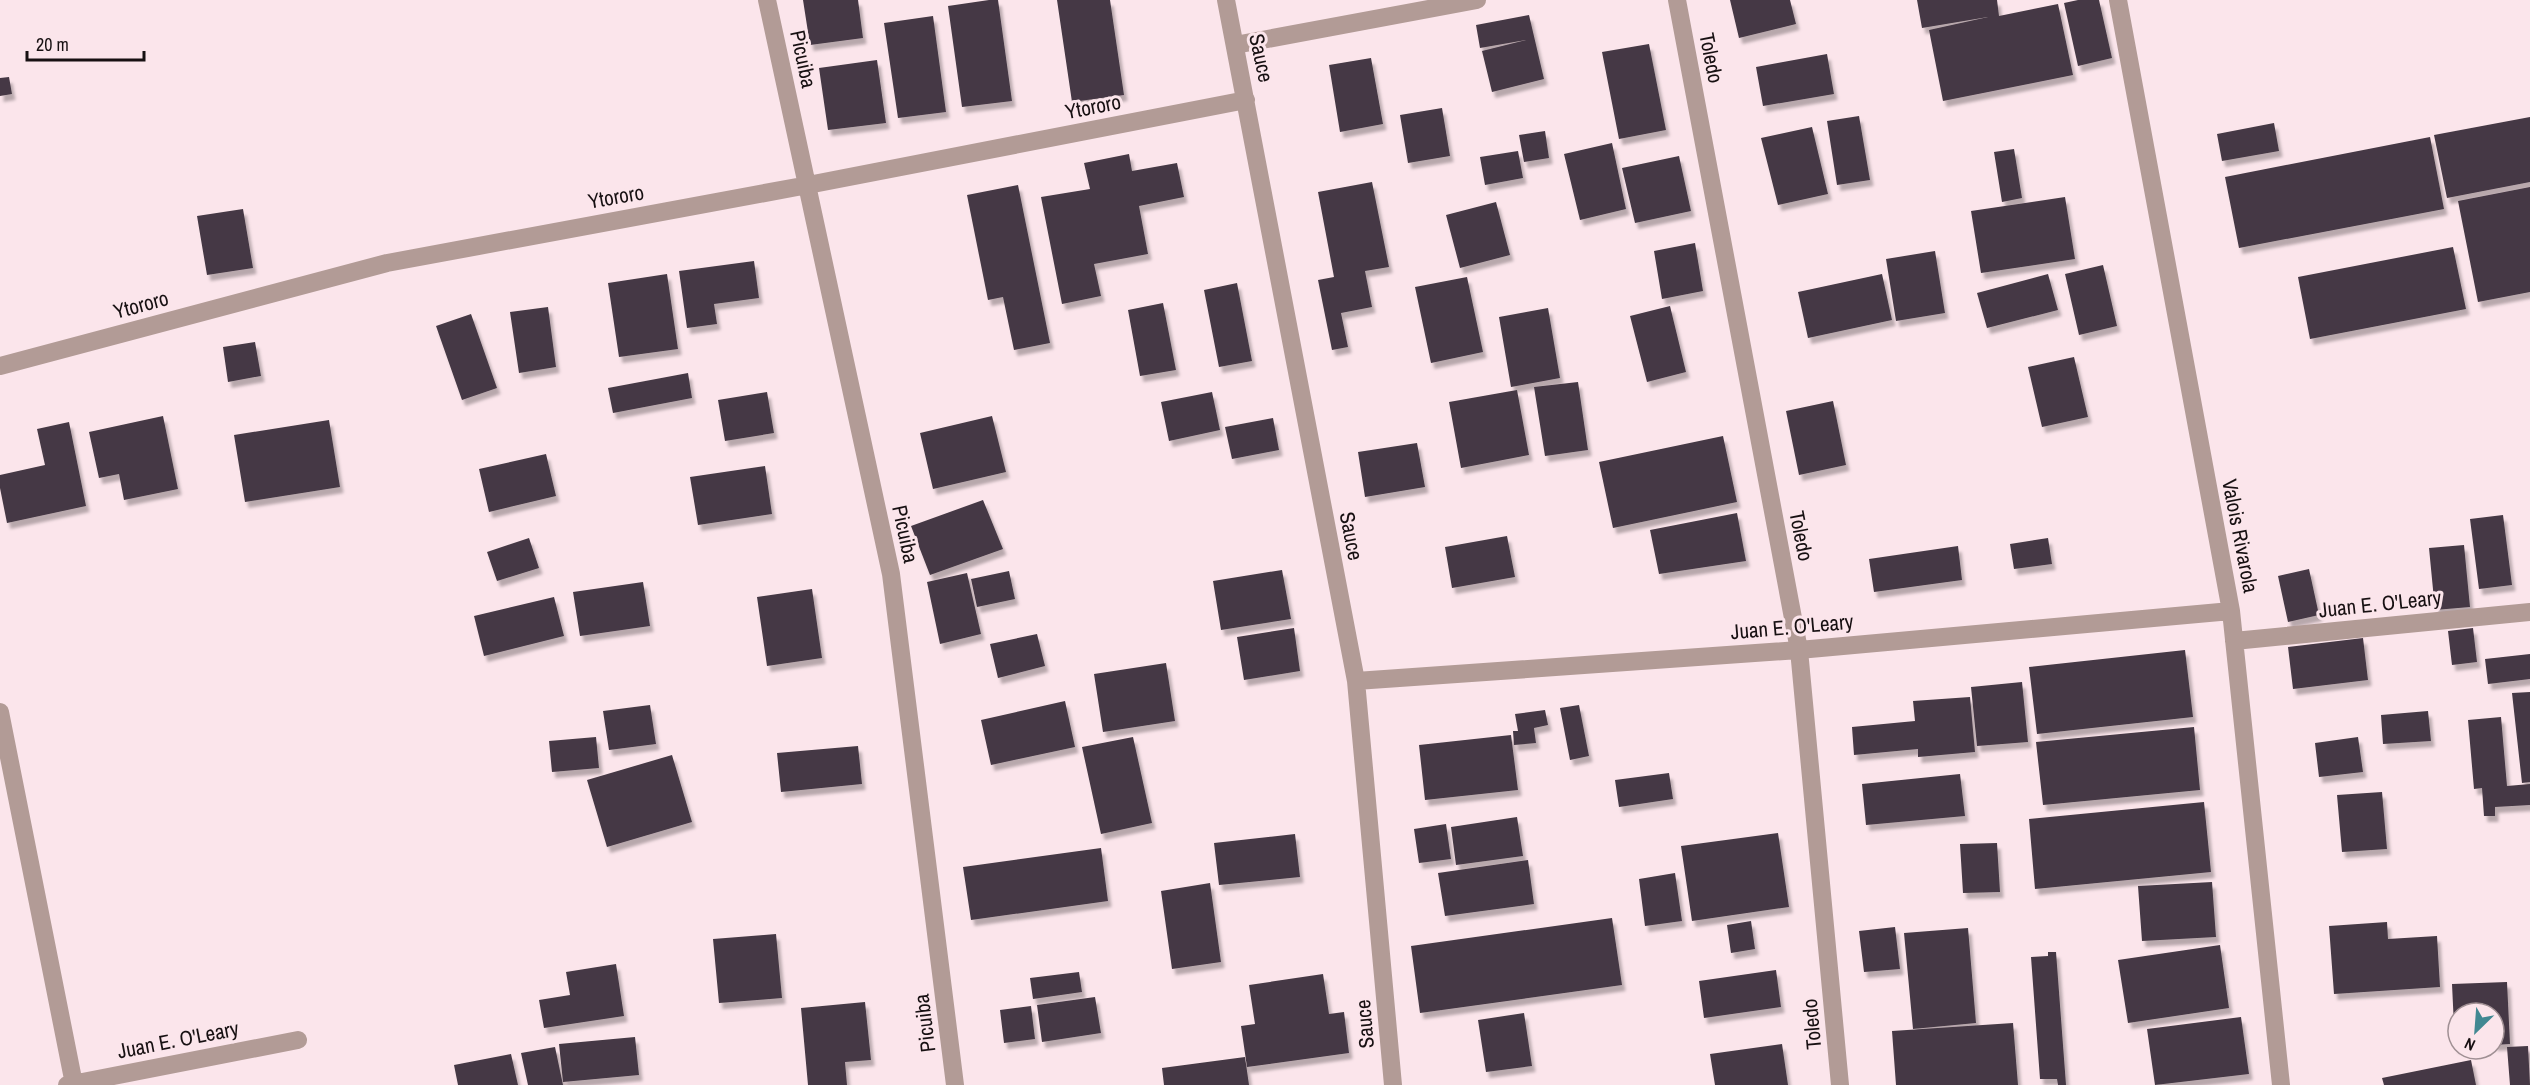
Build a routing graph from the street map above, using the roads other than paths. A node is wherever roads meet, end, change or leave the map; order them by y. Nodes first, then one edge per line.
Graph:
1 (767, 0) edge
2 (1226, 0) edge
3 (1477, 0) edge
4 (1677, 0) edge
5 (2118, 0) edge
6 (1235, 45) junction
7 (1246, 100) junction
8 (808, 185) junction
9 (0, 366) edge
10 (2231, 611) junction
11 (2530, 612) edge
12 (2234, 641) junction
13 (1799, 650) junction
14 (1356, 681) junction
15 (0, 712) edge
16 (298, 1040) dead end
17 (71, 1084) edge
18 (955, 1085) edge
19 (1393, 1085) edge
20 (1840, 1085) edge
21 (2281, 1085) edge

1 - 8 street, Picuiba
2 - 6 street, Sauce
3 - 6 street
4 - 13 street, Toledo
5 - 10 street, Valois Rivarola
6 - 7 street, Sauce
7 - 8 street, Ytororo
7 - 14 street, Sauce
8 - 9 street, Ytororo
8 - 18 street, Picuiba
10 - 12 street, Valois Rivarola
10 - 13 street, Juan E. O'Leary
11 - 12 street, Juan E. O'Leary
12 - 21 street, Valois Rivarola
13 - 14 street, Juan E. O'Leary
13 - 20 street, Toledo
14 - 19 street, Sauce
15 - 17 street
16 - 17 street, Juan E. O'Leary

